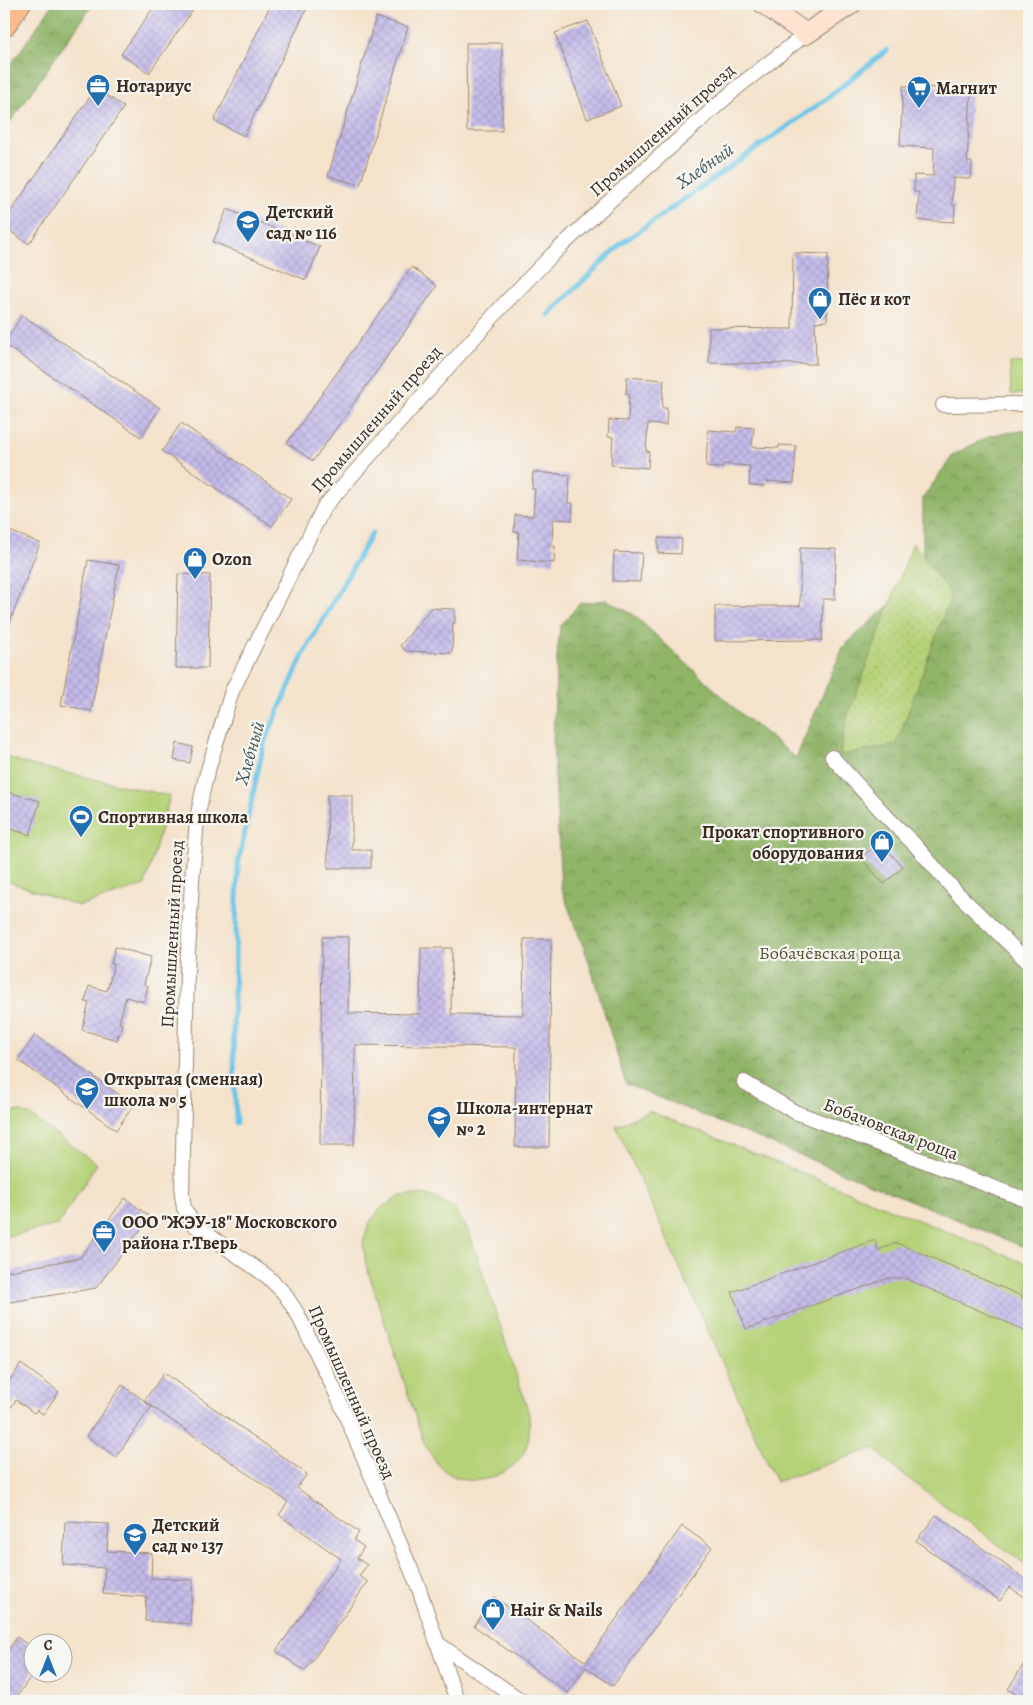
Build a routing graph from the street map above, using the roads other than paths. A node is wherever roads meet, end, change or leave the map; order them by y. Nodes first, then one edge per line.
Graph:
1 (19, 4) edge
2 (764, 4) edge
3 (851, 4) edge
4 (4, 26) edge
5 (806, 34) junction
6 (943, 404) dead end
7 (1029, 404) edge
8 (832, 757) dead end
9 (1029, 963) edge
10 (744, 1082) dead end
11 (1029, 1201) edge
12 (438, 1643) junction
13 (457, 1701) edge
14 (522, 1701) edge

1 - 4 main road
2 - 5 street
3 - 5 street
5 - 12 street, Промышленный проезд
6 - 7 street
8 - 9 street
10 - 11 street, Бобачовская роща
12 - 13 street, Промышленный проезд
12 - 14 street

